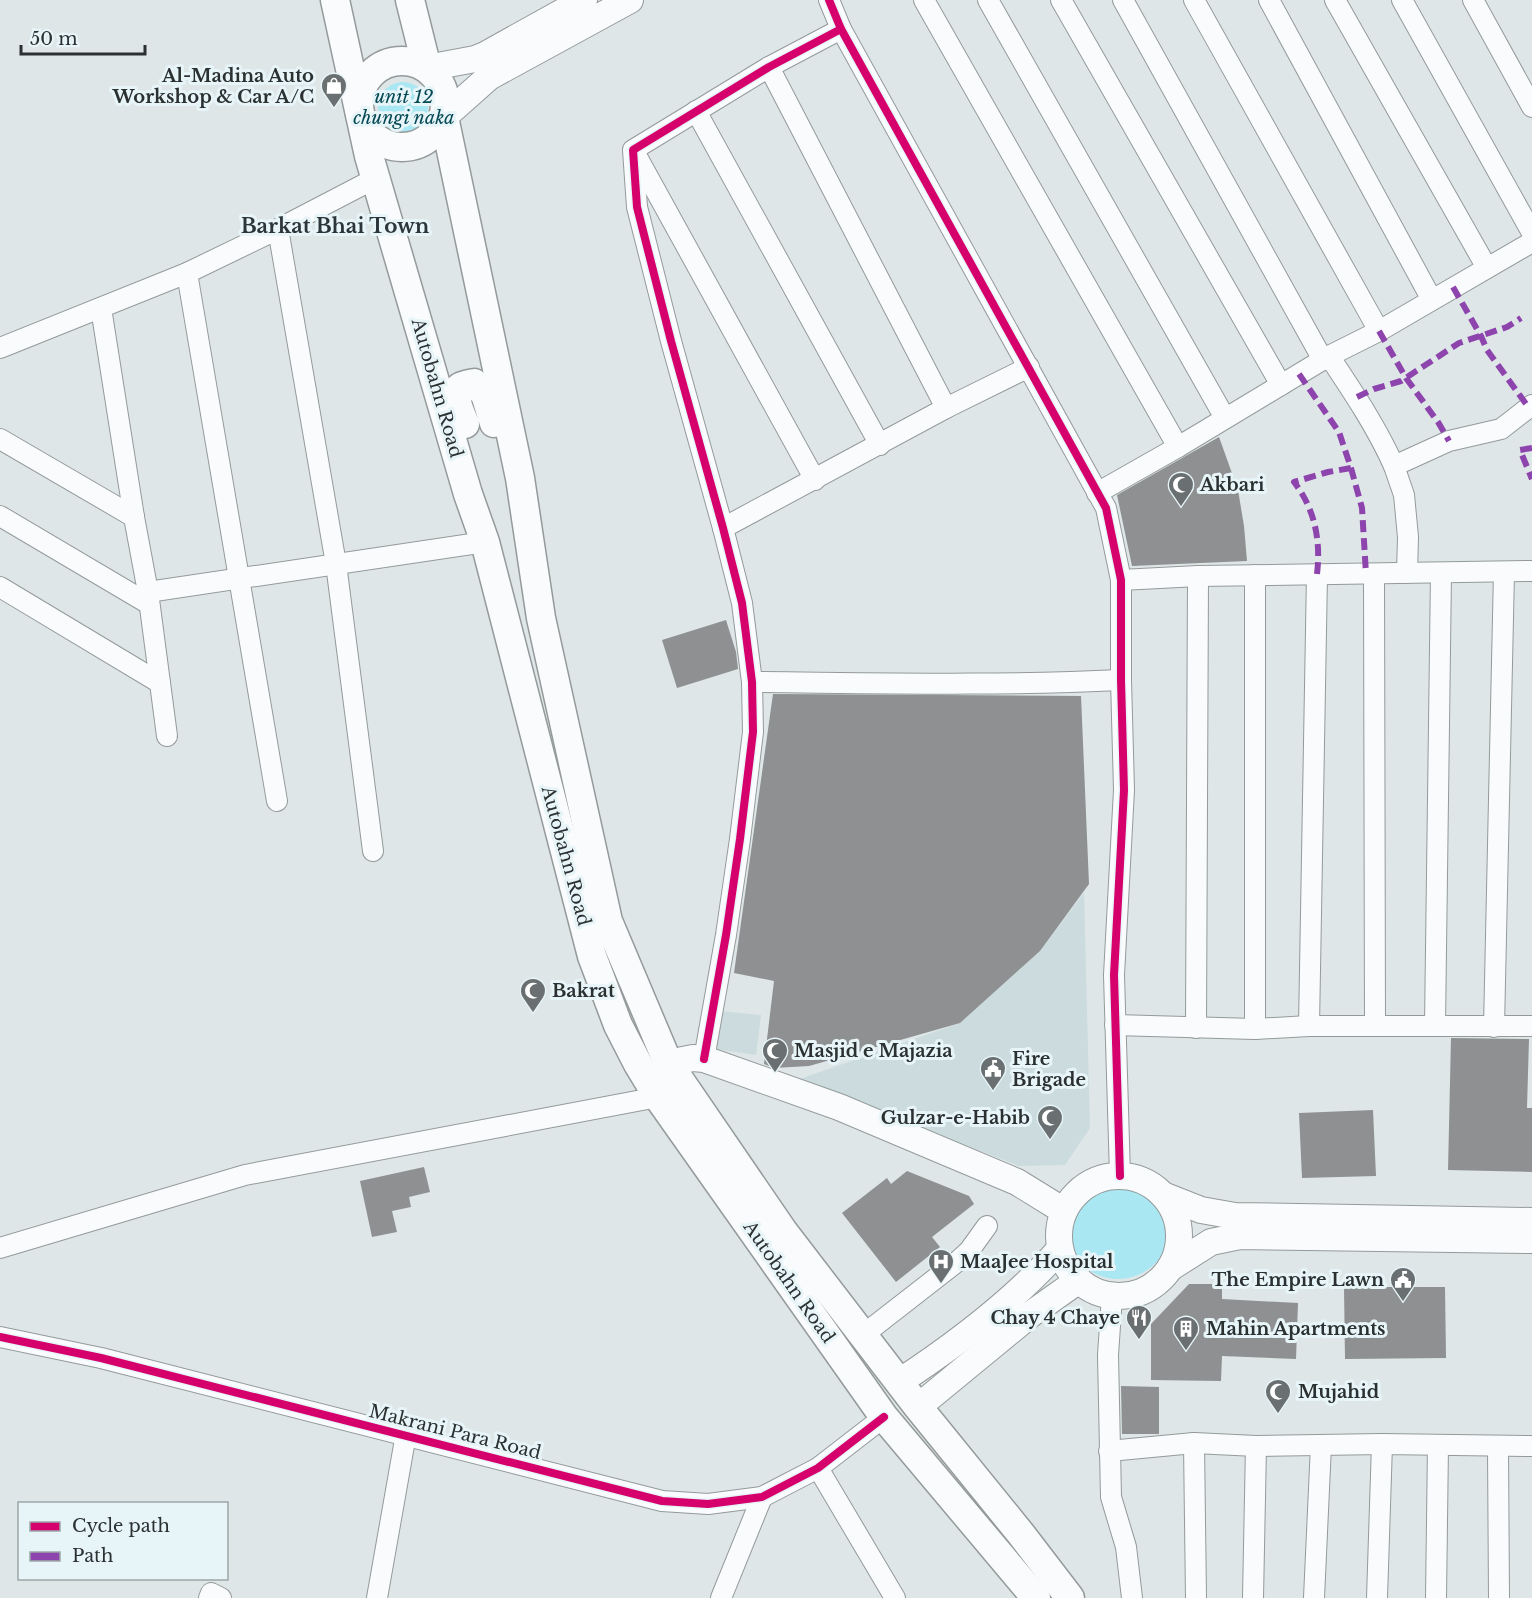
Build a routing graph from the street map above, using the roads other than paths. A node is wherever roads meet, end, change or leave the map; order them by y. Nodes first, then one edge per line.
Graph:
1 (335, 0) edge
2 (410, 0) edge
3 (584, 0) edge
4 (630, 0) edge
5 (828, 0) edge
6 (924, 0) edge
7 (988, 0) edge
8 (1061, 0) edge
9 (1123, 0) edge
10 (1194, 0) edge
11 (1269, 0) edge
12 (1335, 0) edge
13 (1402, 0) edge
14 (1473, 0) edge
15 (841, 29) junction
16 (769, 67) junction
17 (427, 68) junction
18 (1532, 107) edge
19 (696, 111) junction
20 (360, 113) junction
21 (444, 117) junction
22 (633, 150) junction
23 (376, 178) junction
24 (278, 229) junction
25 (1532, 234) edge
26 (1532, 242) edge
27 (1487, 268) junction
28 (187, 273) junction
29 (1432, 300) junction
30 (101, 308) junction
31 (1379, 331) junction
32 (0, 348) edge
33 (1326, 358) junction
34 (1029, 367) junction
35 (1281, 385) junction
36 (1532, 405) edge
37 (946, 408) junction
38 (1225, 418) junction
39 (0, 439) edge
40 (880, 445) junction
41 (1178, 447) junction
42 (1394, 466) junction
43 (520, 478) junction
44 (815, 480) junction
45 (1096, 492) junction
46 (468, 494) junction
47 (0, 516) edge
48 (134, 517) junction
49 (723, 528) junction
50 (485, 542) junction
51 (336, 564) junction
52 (1532, 571) edge
53 (1504, 572) junction
54 (1407, 573) junction
55 (1441, 573) junction
56 (1317, 574) junction
57 (1374, 574) junction
58 (1255, 575) junction
59 (1198, 576) junction
60 (237, 578) junction
61 (1121, 579) junction
62 (0, 587) edge
63 (149, 598) junction
64 (1121, 680) junction
65 (752, 682) junction
66 (160, 683) junction
67 (167, 735) dead end
68 (277, 801) dead end
69 (372, 851) dead end
70 (1115, 1025) junction
71 (1435, 1025) junction
72 (1309, 1026) junction
73 (1375, 1026) junction
74 (1532, 1026) edge
75 (1494, 1027) junction
76 (1197, 1028) junction
77 (1255, 1029) junction
78 (704, 1059) junction
79 (668, 1063) junction
80 (658, 1097) junction
81 (1120, 1176) junction
82 (1164, 1195) junction
83 (1064, 1211) junction
84 (1532, 1221) edge
85 (987, 1226) dead end
86 (1532, 1240) edge
87 (0, 1248) edge
88 (1060, 1249) junction
89 (1170, 1268) junction
90 (1078, 1280) junction
91 (1112, 1296) junction
92 (863, 1335) junction
93 (0, 1337) edge
94 (899, 1382) junction
95 (918, 1407) junction
96 (884, 1417) junction
97 (406, 1434) junction
98 (1194, 1443) junction
99 (1382, 1444) junction
100 (1321, 1445) junction
101 (1438, 1445) junction
102 (1256, 1446) junction
103 (1532, 1446) edge
104 (1498, 1447) junction
105 (1109, 1450) junction
106 (818, 1468) junction
107 (762, 1497) junction
108 (209, 1598) edge
109 (221, 1598) edge
110 (377, 1598) edge
111 (721, 1598) edge
112 (895, 1598) edge
113 (1036, 1598) edge
114 (1070, 1598) edge
115 (1132, 1598) edge
116 (1196, 1598) edge
117 (1253, 1598) edge
118 (1314, 1598) edge
119 (1377, 1598) edge
120 (1436, 1598) edge
121 (1499, 1598) edge

1 - 20 highway, Autobahn Road
2 - 17 highway
3 - 17 main road
4 - 21 main road
5 - 15 street
6 - 41 street
7 - 38 street
8 - 35 street
9 - 33 street
10 - 31 street
11 - 29 street
12 - 27 street
13 - 25 street
14 - 18 street
15 - 16 street
15 - 34 street
16 - 19 street
16 - 37 street
17 - 20 highway
17 - 21 highway
19 - 22 street
19 - 40 street
20 - 21 highway
20 - 23 highway, Autobahn Road
21 - 43 highway, Autobahn Road
22 - 44 street
22 - 49 street
23 - 24 street
23 - 46 highway, Autobahn Road
24 - 28 street
24 - 51 street
26 - 27 street
27 - 29 street
28 - 30 street
28 - 60 street
29 - 31 street
30 - 32 street
30 - 48 street
31 - 33 street
33 - 35 street
33 - 42 street
34 - 37 street
34 - 45 street
35 - 38 street
36 - 42 street
37 - 40 street
38 - 41 street
39 - 48 street
40 - 44 street
41 - 45 street
42 - 54 street
43 - 46 highway
43 - 79 highway, Autobahn Road
44 - 49 street
45 - 61 street
46 - 50 highway, Autobahn Road
47 - 63 street
48 - 63 street
49 - 65 street
50 - 51 street
50 - 80 highway, Autobahn Road
51 - 60 street
51 - 69 street
52 - 53 street
53 - 55 street
53 - 75 street
54 - 55 street
54 - 57 street
55 - 71 street
56 - 57 street
56 - 58 street
56 - 72 street
57 - 73 street
58 - 59 street
58 - 77 street
59 - 61 street
59 - 76 street
60 - 63 street
60 - 68 street
61 - 64 street
62 - 66 street
63 - 66 street
64 - 65 street
64 - 70 street
65 - 78 street
66 - 67 street
70 - 76 street
70 - 81 street
71 - 73 street
71 - 75 street
72 - 73 street
72 - 77 street
74 - 75 street
76 - 77 street
78 - 79 main road
78 - 83 main road
79 - 92 highway, Autobahn Road
80 - 87 street
80 - 96 highway, Autobahn Road
81 - 82 main road
81 - 83 main road
82 - 84 main road
82 - 89 main road
83 - 88 main road
85 - 92 street
86 - 89 main road
88 - 90 main road
88 - 94 main road
89 - 91 main road
90 - 91 main road
90 - 95 main road
91 - 105 street
92 - 94 highway, Autobahn Road
93 - 97 street, Makrani Para Road
94 - 95 highway, Autobahn Road
95 - 114 highway, Autobahn Road
96 - 106 street, Makrani Para Road
96 - 113 highway, Autobahn Road
97 - 107 street, Makrani Para Road
97 - 110 street
98 - 102 street
98 - 105 street
98 - 116 street
99 - 100 street
99 - 101 street
99 - 119 street
100 - 102 street
100 - 118 street
101 - 104 street
101 - 120 street
102 - 117 street
103 - 104 street
104 - 121 street
105 - 115 street
106 - 107 street, Makrani Para Road
106 - 112 street
107 - 111 street
108 - 109 street

